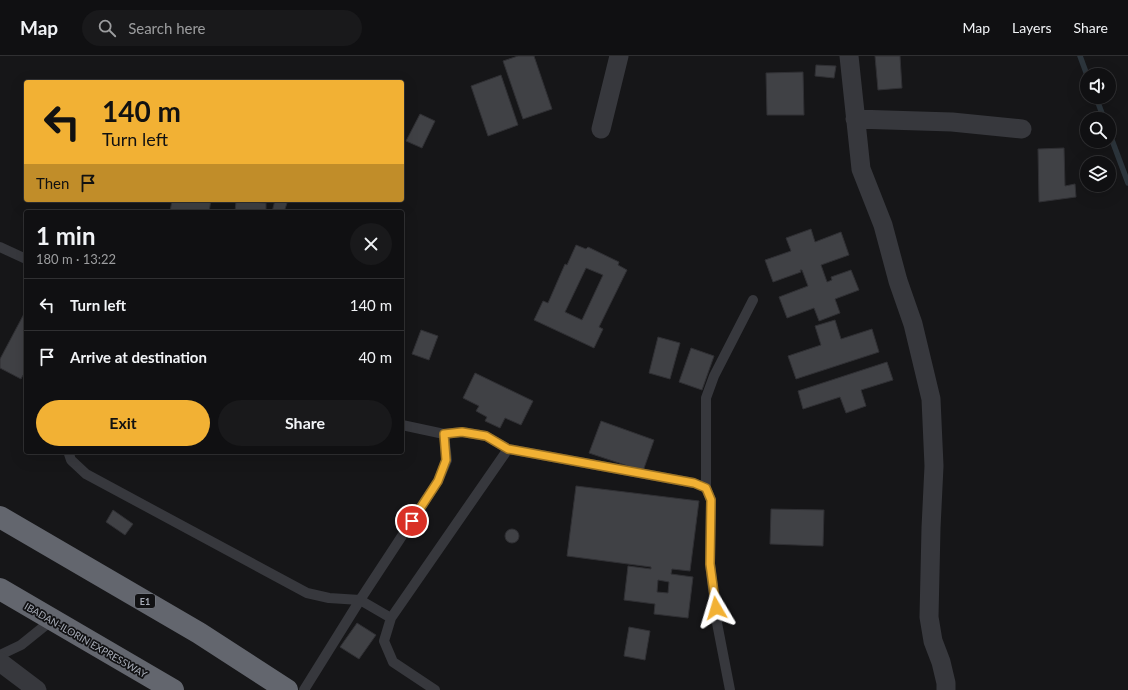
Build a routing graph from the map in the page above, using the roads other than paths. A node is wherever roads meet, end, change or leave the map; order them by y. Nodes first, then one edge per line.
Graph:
1 (619, 56) edge
2 (848, 56) edge
3 (855, 119) junction
4 (601, 129) dead end
5 (1022, 129) dead end
6 (0, 247) edge
7 (24, 258) edge
8 (753, 300) dead end
9 (404, 425) edge
10 (444, 434) junction
11 (508, 449) junction
12 (69, 454) edge
13 (706, 488) junction
14 (0, 517) edge
15 (0, 590) edge
16 (360, 600) junction
17 (391, 618) junction
18 (52, 620) junction
19 (0, 655) edge
20 (0, 662) edge
21 (36, 690) edge
22 (173, 690) edge
23 (287, 690) edge
24 (304, 690) edge
25 (435, 690) edge
26 (730, 690) edge
27 (946, 690) edge

1 - 4 street
2 - 3 street
3 - 5 street
3 - 27 street
6 - 7 lane
8 - 13 lane
9 - 10 lane
10 - 11 lane
10 - 16 lane
11 - 13 lane
11 - 17 lane
12 - 16 lane
13 - 26 lane
14 - 23 highway, E1
15 - 18 highway, IBADAN-ILORIN EXPRESSWAY
16 - 17 lane
16 - 24 lane
17 - 25 lane
18 - 19 lane
18 - 22 highway, IBADAN-ILORIN EXPRESSWAY
20 - 21 street

